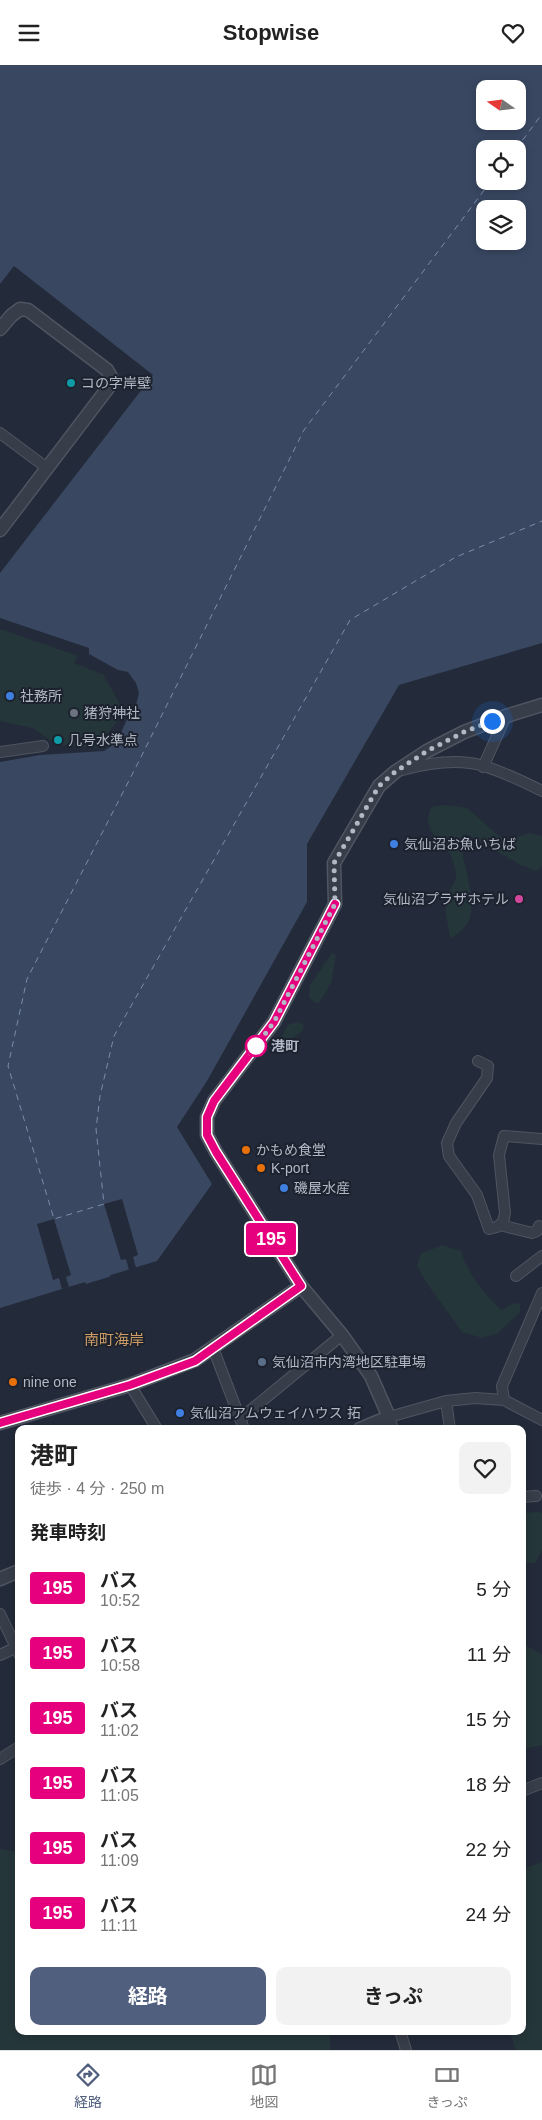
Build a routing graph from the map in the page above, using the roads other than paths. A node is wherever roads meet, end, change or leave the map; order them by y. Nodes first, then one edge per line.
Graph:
1 (0, 329) edge
2 (0, 433) edge
3 (47, 468) junction
4 (0, 530) edge
5 (542, 705) edge
6 (506, 716) junction
7 (43, 746) dead end
8 (0, 752) edge
9 (483, 767) junction
10 (395, 772) junction
11 (542, 791) edge
12 (478, 1061) dead end
13 (542, 1139) edge
14 (500, 1225) junction
15 (539, 1226) dead end
16 (542, 1256) edge
17 (516, 1276) dead end
18 (301, 1286) junction
19 (542, 1293) edge
20 (342, 1335) junction
21 (213, 1348) junction
22 (130, 1385) junction
23 (504, 1400) junction
24 (446, 1401) junction
25 (542, 1420) edge
26 (0, 1423) edge
27 (391, 1423) edge
28 (242, 1424) edge
29 (155, 1425) edge
30 (449, 1425) edge
31 (536, 1496) dead end
32 (526, 1497) edge
33 (15, 1573) edge
34 (0, 1579) edge
35 (0, 1614) edge
36 (15, 1643) edge
37 (15, 1650) edge
38 (0, 1655) edge
39 (15, 1750) edge
40 (0, 1759) edge
41 (542, 1783) edge
42 (526, 1789) edge
43 (401, 2035) edge
44 (406, 2050) edge

1 - 3 street
2 - 3 street
3 - 4 street
5 - 6 street
6 - 9 street
6 - 10 street
7 - 8 street
9 - 10 street
9 - 11 street
10 - 18 street
12 - 14 street
13 - 14 street
14 - 15 street
16 - 17 street
18 - 20 street
18 - 21 street
19 - 23 street
20 - 27 street
20 - 28 street
21 - 22 street
21 - 28 street
22 - 26 street
22 - 29 street
23 - 24 street
23 - 25 street
24 - 27 street
24 - 30 street
31 - 32 street
33 - 34 street
35 - 36 street
37 - 38 street
39 - 40 street
41 - 42 street
43 - 44 street

